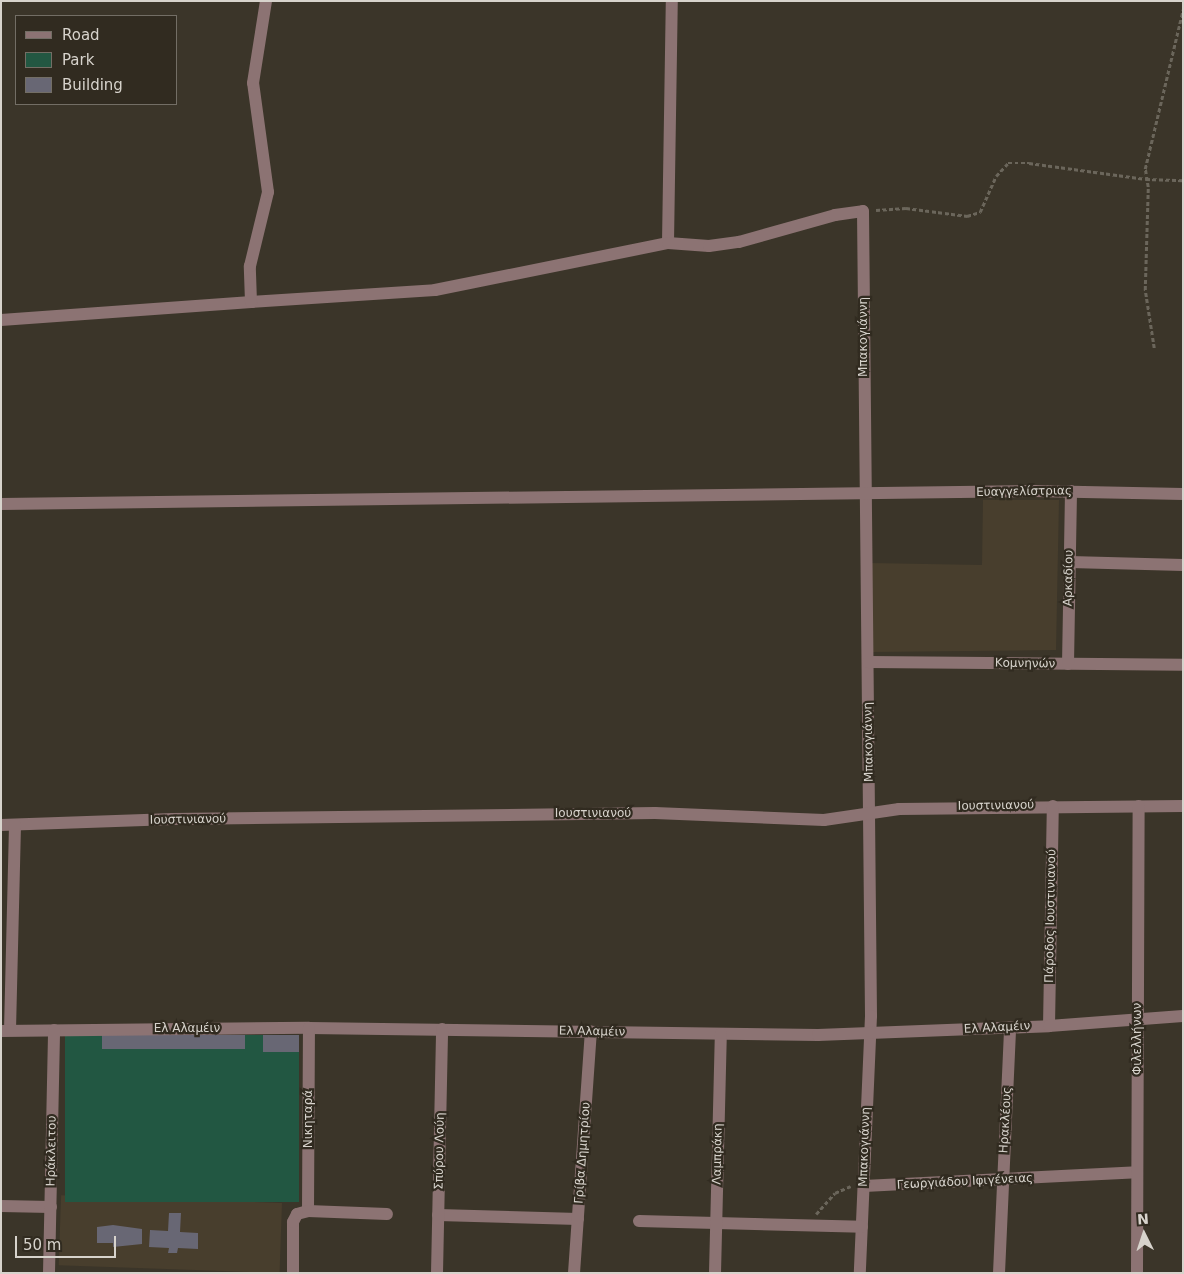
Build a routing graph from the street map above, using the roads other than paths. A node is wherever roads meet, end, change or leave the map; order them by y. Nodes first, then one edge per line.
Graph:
1 (266, 1) edge
2 (672, 1) edge
3 (668, 243) junction
4 (251, 302) junction
5 (1, 320) edge
6 (1071, 491) junction
7 (865, 494) junction
8 (1183, 494) edge
9 (1, 504) edge
10 (1070, 562) junction
11 (1183, 565) edge
12 (868, 662) junction
13 (1068, 664) junction
14 (1183, 665) edge
15 (1053, 806) junction
16 (1138, 806) junction
17 (1183, 806) edge
18 (870, 814) junction
19 (15, 825) junction
20 (1, 826) edge
21 (1183, 1016) edge
22 (1138, 1020) junction
23 (1049, 1026) junction
24 (309, 1028) junction
25 (1010, 1028) junction
26 (442, 1029) junction
27 (6, 1030) edge
28 (54, 1030) junction
29 (591, 1032) junction
30 (870, 1033) junction
31 (721, 1034) junction
32 (1137, 1172) junction
33 (1003, 1180) junction
34 (864, 1186) junction
35 (1, 1206) edge
36 (51, 1206) junction
37 (308, 1211) junction
38 (387, 1214) dead end
39 (438, 1216) junction
40 (578, 1219) junction
41 (639, 1221) dead end
42 (716, 1223) junction
43 (862, 1227) junction
44 (49, 1273) edge
45 (293, 1273) edge
46 (437, 1273) edge
47 (574, 1273) edge
48 (715, 1273) edge
49 (860, 1273) edge
50 (999, 1273) edge
51 (1138, 1273) edge

1 - 4 street
2 - 3 street
3 - 4 street
3 - 7 street, Μπακογιάννη
4 - 5 street
6 - 7 street, Ευαγγελίστριας
6 - 8 street, Ευαγγελίστριας
6 - 10 street, Αρκαδίου
7 - 9 street, Ευαγγελίστριας
7 - 12 street, Μπακογιάννη
10 - 11 street
10 - 13 street, Αρκαδίου
12 - 13 street, Κομνηνών
12 - 18 street, Μπακογιάννη
13 - 14 street, Κομνηνών
15 - 16 street, Ιουστινιανού
15 - 18 street, Ιουστινιανού
15 - 23 street, Πάροδος Ιουστινιανού
16 - 17 street, Ιουστινιανού
16 - 22 street, Φιλελλήνων
18 - 19 street, Ιουστινιανού
18 - 30 street, Μπακογιάννη
19 - 20 street, Ιουστινιανού
19 - 27 street
21 - 22 street, Ελ Αλαμέιν
22 - 23 street, Ελ Αλαμέιν
22 - 32 street, Φιλελλήνων
23 - 25 street, Ελ Αλαμέιν
24 - 26 street, Ελ Αλαμέιν
24 - 28 street, Ελ Αλαμέιν
24 - 37 street, Νικηταρά
25 - 30 street, Ελ Αλαμέιν
25 - 33 street, Ηρακλέους
26 - 29 street, Ελ Αλαμέιν
26 - 39 street, Σπύρου Λούη
27 - 28 street, Ελ Αλαμέιν
28 - 36 street, Ηράκλειτου
29 - 31 street, Ελ Αλαμέιν
29 - 40 street, Γρίβα Δημητρίου
30 - 31 street, Ελ Αλαμέιν
30 - 34 street, Μπακογιάννη
31 - 42 street, Λαμπράκη
32 - 33 street, Γεωργιάδου Ιφιγένειας
32 - 51 street, Φιλελλήνων
33 - 34 street, Γεωργιάδου Ιφιγένειας
33 - 50 street, Ηρακλέους
34 - 43 street, Μπακογιάννη
35 - 36 street
36 - 44 street, Ηράκλειτου
37 - 38 street
37 - 45 street
39 - 40 street
39 - 46 street, Σπύρου Λούη
40 - 47 street, Γρίβα Δημητρίου
41 - 42 street
42 - 43 street
42 - 48 street, Λαμπράκη
43 - 49 street, Μπακογιάννη

